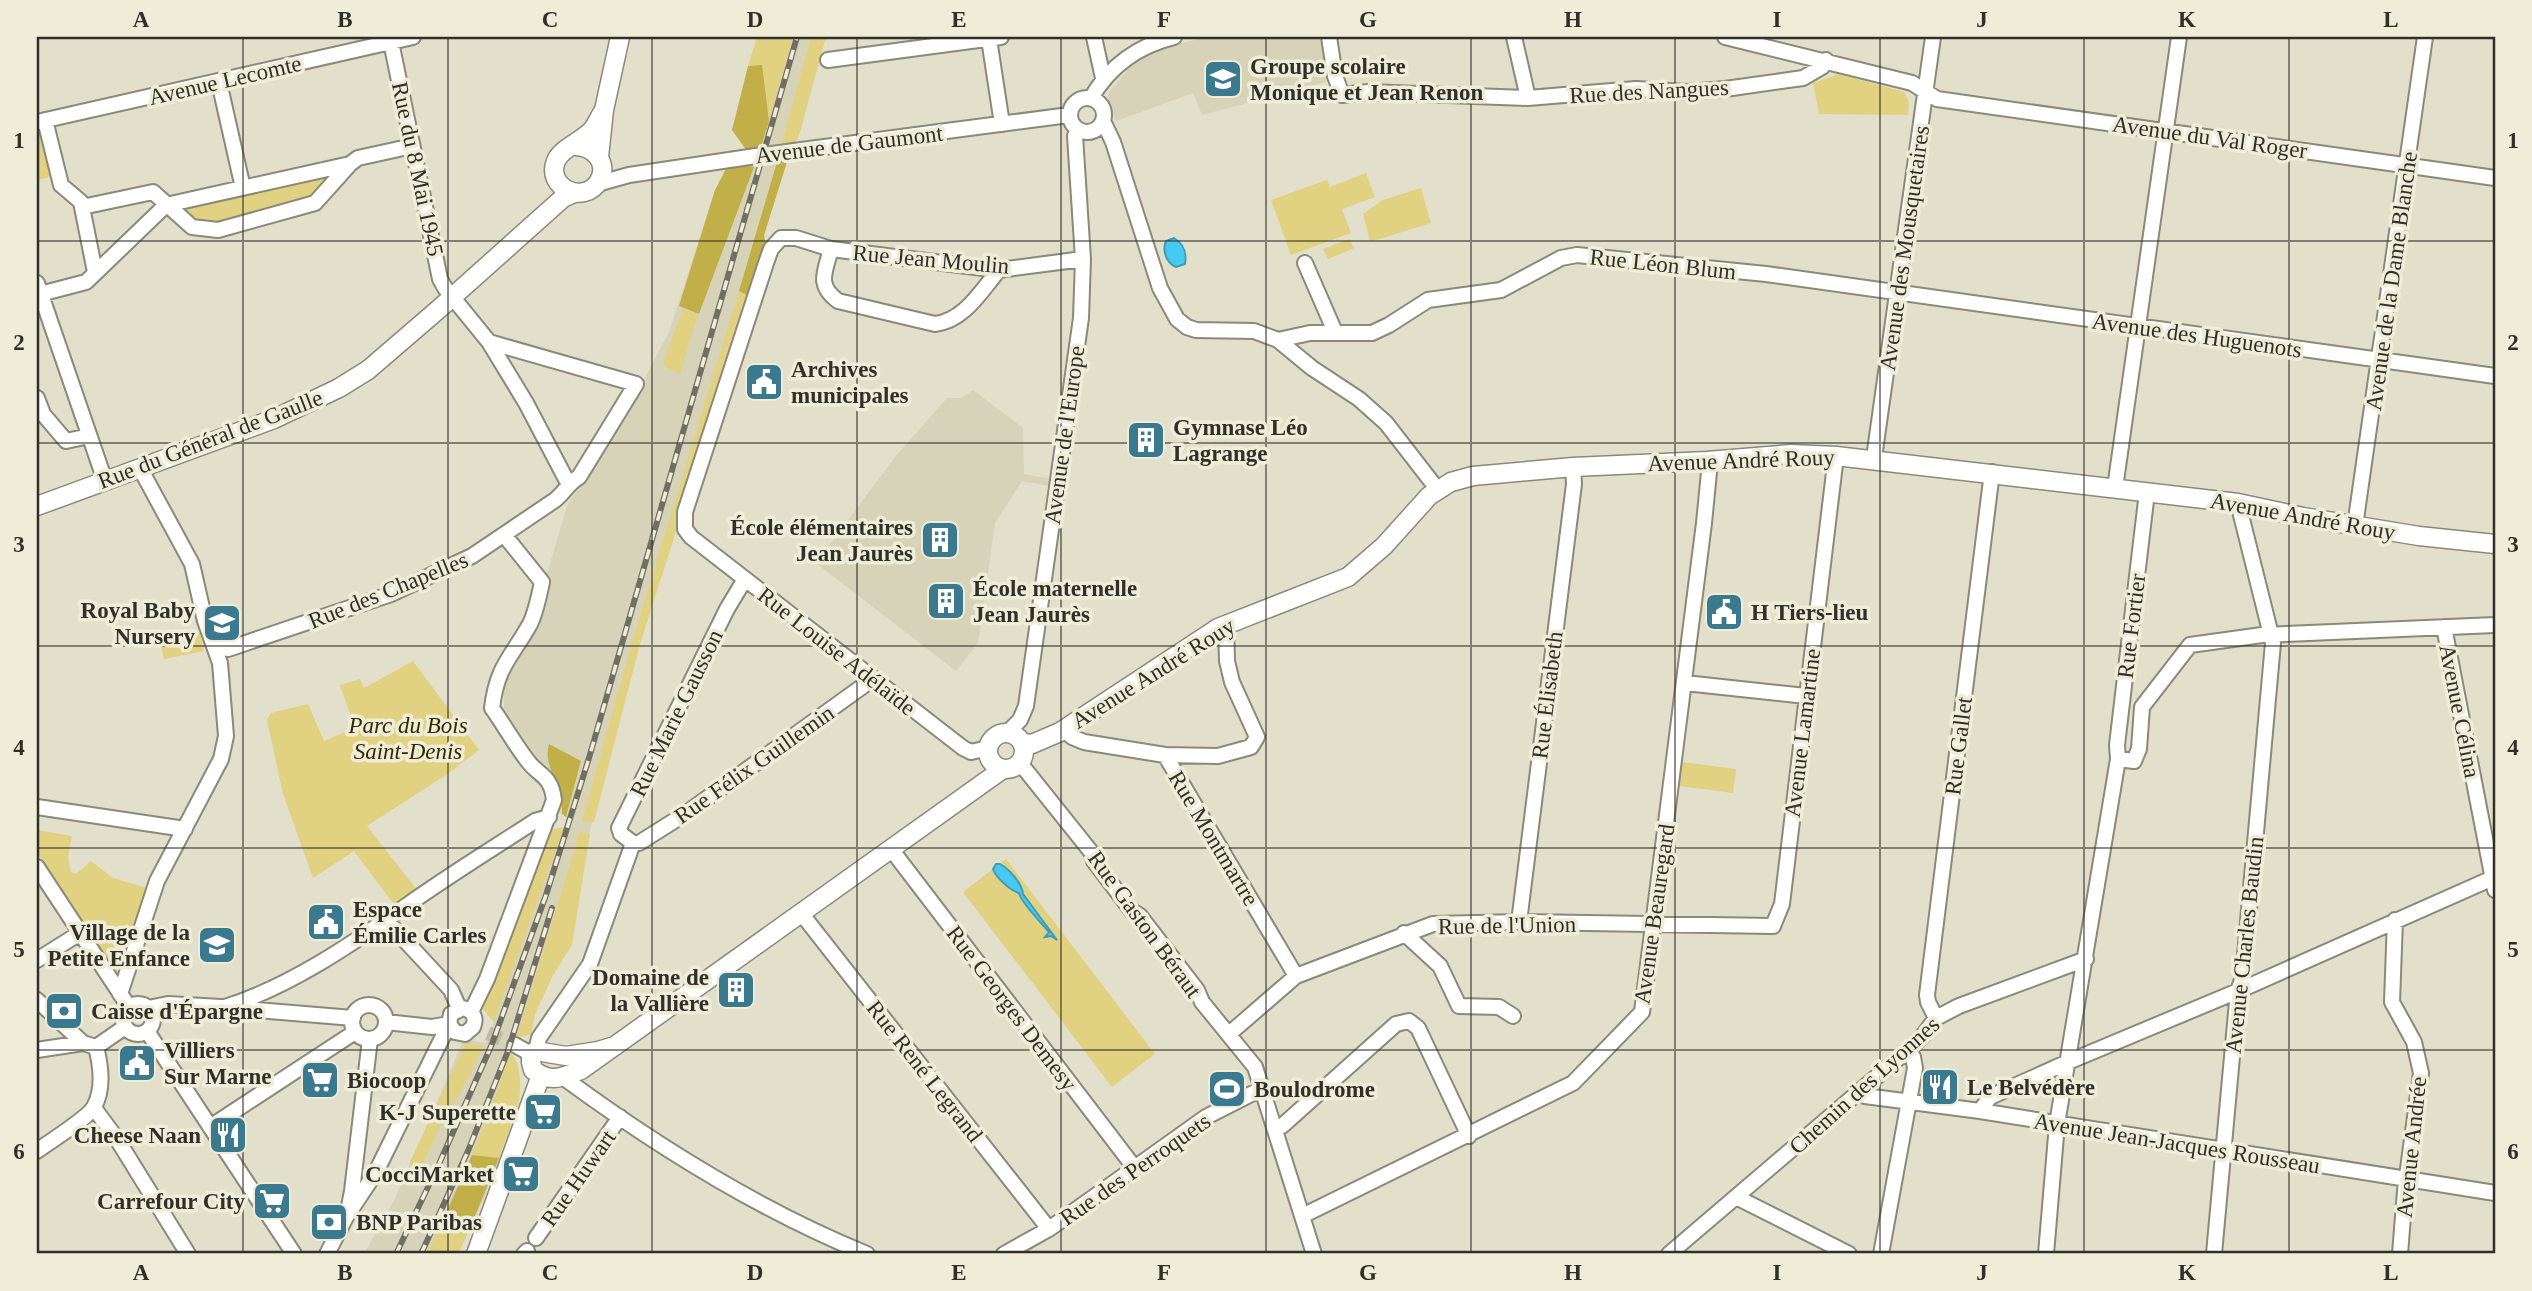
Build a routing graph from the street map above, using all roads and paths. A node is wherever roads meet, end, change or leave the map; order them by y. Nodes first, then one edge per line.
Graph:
1 (413, 37) edge
2 (620, 37) edge
3 (1094, 37) edge
4 (1174, 37) edge
5 (1329, 37) edge
6 (1514, 37) edge
7 (1725, 37) edge
8 (1933, 37) edge
9 (2179, 37) edge
10 (2425, 37) edge
11 (995, 38) edge
12 (391, 39) edge
13 (893, 44) edge
14 (828, 60) dead end
15 (1826, 60) junction
16 (1103, 78) junction
17 (219, 82) junction
18 (1927, 90) junction
19 (1091, 98) junction
20 (1528, 98) junction
21 (604, 110) junction
22 (1069, 115) junction
23 (41, 121) edge
24 (1102, 121) junction
25 (1002, 124) junction
26 (1078, 130) junction
27 (2165, 131) junction
28 (573, 146) junction
29 (408, 147) dead end
30 (600, 160) junction
31 (350, 164) junction
32 (2407, 166) junction
33 (629, 175) junction
34 (555, 176) junction
35 (2495, 178) edge
36 (597, 184) junction
37 (243, 188) junction
38 (573, 193) junction
39 (166, 205) junction
40 (82, 207) junction
41 (536, 224) junction
42 (831, 249) junction
43 (1083, 259) junction
44 (1305, 263) dead end
45 (999, 270) junction
46 (95, 272) junction
47 (38, 288) edge
48 (1898, 293) junction
49 (452, 297) junction
50 (2137, 327) junction
51 (1335, 332) junction
52 (1278, 340) junction
53 (489, 342) junction
54 (2378, 360) junction
55 (2495, 376) edge
56 (37, 398) edge
57 (89, 436) junction
58 (1836, 456) junction
59 (1874, 458) junction
60 (1707, 461) junction
61 (1573, 467) junction
62 (140, 468) junction
63 (1992, 472) junction
64 (105, 481) junction
65 (568, 483) junction
66 (2115, 488) junction
67 (1438, 490) junction
68 (2147, 492) junction
69 (2238, 503) junction
70 (37, 506) edge
71 (2355, 526) junction
72 (505, 536) junction
73 (691, 537) joint
74 (2495, 544) edge
75 (745, 579) junction
76 (1226, 624) junction
77 (2495, 625) edge
78 (2444, 627) junction
79 (2269, 636) junction
80 (221, 646) junction
81 (871, 676) junction
82 (1685, 683) junction
83 (1806, 696) junction
84 (1062, 731) junction
85 (1007, 753) junction
86 (1165, 755) junction
87 (2118, 759) junction
88 (37, 807) edge
89 (549, 817) junction
90 (185, 829) junction
91 (633, 843) junction
92 (891, 849) junction
93 (37, 867) edge
94 (2494, 882) edge
95 (800, 913) junction
96 (2395, 920) junction
97 (387, 921) junction
98 (1519, 922) junction
99 (1654, 925) junction
100 (1773, 926) joint
101 (80, 933) junction
102 (1404, 933) junction
103 (2086, 959) junction
104 (37, 960) edge
105 (1296, 976) junction
106 (127, 980) junction
107 (2238, 991) junction
108 (120, 994) junction
109 (37, 1000) edge
110 (225, 1007) junction
111 (144, 1008) junction
112 (468, 1015) junction
113 (1513, 1016) dead end
114 (1936, 1018) junction
115 (386, 1022) junction
116 (449, 1024) junction
117 (354, 1025) junction
118 (125, 1027) junction
119 (147, 1031) junction
120 (488, 1033) tunnel mouth
121 (1229, 1034) junction
122 (370, 1039) junction
123 (90, 1045) junction
124 (515, 1045) tunnel mouth
125 (615, 1046) junction
126 (1908, 1050) junction
127 (37, 1051) edge
128 (534, 1053) junction
129 (566, 1056) junction
130 (2067, 1062) junction
131 (541, 1075) junction
132 (566, 1077) junction
133 (1261, 1089) junction
134 (1862, 1090) junction
135 (1908, 1102) junction
136 (93, 1108) junction
137 (1980, 1111) junction
138 (620, 1118) junction
139 (2057, 1124) junction
140 (1274, 1128) junction
141 (213, 1131) junction
142 (1469, 1136) junction
143 (37, 1151) edge
144 (2224, 1151) junction
145 (1134, 1167) junction
146 (2407, 1179) junction
147 (2495, 1193) edge
148 (1736, 1197) junction
149 (1303, 1216) junction
150 (346, 1217) junction
151 (1049, 1229) junction
152 (529, 1248) edge
153 (188, 1254) edge
154 (294, 1254) edge
155 (327, 1254) edge
156 (476, 1254) edge
157 (867, 1254) edge
158 (1004, 1254) edge
159 (1314, 1254) edge
160 (1669, 1254) edge
161 (1849, 1254) edge
162 (1881, 1254) edge
163 (2046, 1254) edge
164 (2214, 1254) edge
165 (2400, 1254) edge

1 - 12 street, Avenue Lecomte
2 - 21 main road
3 - 16 street
4 - 16 street
5 - 20 street, Rue des Nangues
6 - 20 street
7 - 15 street, Avenue du Val Roger
8 - 18 street, Avenue des Mousquetaires
9 - 27 street
10 - 32 street, Avenue de la Dame Blanche
11 - 13 street
11 - 25 street
12 - 17 street, Avenue Lecomte
12 - 49 street, Rue du 8 Mai 1945
13 - 14 street
15 - 18 street, Avenue du Val Roger
15 - 20 street, Rue des Nangues
16 - 19 street
17 - 23 street, Avenue Lecomte
17 - 37 street
18 - 27 street, Avenue du Val Roger
18 - 48 street, Avenue des Mousquetaires
19 - 22 street
19 - 24 street
21 - 28 main road
21 - 30 main road
22 - 25 street, Avenue de Gaumont
22 - 26 street
23 - 40 street
24 - 26 street
24 - 52 street
25 - 33 street, Avenue de Gaumont, bridge
26 - 43 street, Avenue de l'Europe
27 - 32 street, Avenue du Val Roger
27 - 50 street
28 - 30 main road
28 - 34 main road
29 - 31 street
30 - 33 street
30 - 36 main road
31 - 37 street
31 - 39 street
32 - 35 street, Avenue du Val Roger
32 - 54 street, Avenue de la Dame Blanche
33 - 36 street, Avenue de Gaumont
34 - 38 main road
34 - 41 main road, Rue du Général de Gaulle
36 - 38 main road
37 - 39 street
38 - 41 main road, Rue du Général de Gaulle
39 - 40 street
39 - 46 street
40 - 46 street
41 - 49 main road, Rue du Général de Gaulle
42 - 45 street, Rue Jean Moulin
42 - 45 street
42 - 73 street, Rue Jean Moulin
43 - 45 street, Rue Jean Moulin
43 - 85 street, Avenue de l'Europe
44 - 51 street
46 - 47 street
47 - 57 street
48 - 50 street, Avenue des Huguenots
48 - 51 street, Rue Léon Blum
48 - 59 street, Avenue des Mousquetaires
49 - 53 street
49 - 62 main road, Rue du Général de Gaulle
50 - 54 street, Avenue des Huguenots
50 - 66 street
51 - 52 street, Rue Léon Blum
52 - 67 street
53 - 65 street
53 - 65 street, Rue des Chapelles
54 - 55 street, Avenue des Huguenots
54 - 71 street, Avenue de la Dame Blanche
56 - 57 street
57 - 64 street
58 - 59 main road, Avenue André Rouy
58 - 60 main road, Avenue André Rouy
58 - 83 street, Avenue Lamartine
59 - 63 main road, Avenue André Rouy
60 - 61 main road, Avenue André Rouy
60 - 82 street, Avenue Beauregard
61 - 67 main road, Avenue André Rouy
61 - 98 street, Rue Élisabeth
62 - 64 main road, Rue du Général de Gaulle
62 - 80 street
63 - 66 main road, Avenue André Rouy
63 - 114 street, Rue Gallet
64 - 70 main road, Rue du Général de Gaulle
65 - 72 street, Rue des Chapelles
66 - 68 main road, Avenue André Rouy
67 - 76 main road, Avenue André Rouy
68 - 69 main road, Avenue André Rouy
68 - 87 street, Rue Fortier
69 - 71 main road, Avenue André Rouy
69 - 79 street, Avenue Charles Baudin
71 - 74 main road, Avenue André Rouy
72 - 80 street, Rue des Chapelles
72 - 89 street
73 - 75 street, Rue Louise Adélaïde
75 - 81 street, Rue Louise Adélaïde
75 - 91 street, Rue Marie Gausson
76 - 84 main road, Avenue André Rouy
76 - 86 street
77 - 78 street
78 - 79 street
78 - 94 street, Avenue Célina
79 - 87 street
79 - 107 street, Avenue Charles Baudin
80 - 90 street
81 - 85 street, Rue Louise Adélaïde
81 - 91 street, Rue Félix Guillemin
82 - 83 street
82 - 99 street, Avenue Beauregard
83 - 100 street, Avenue Lamartine
84 - 85 main road, Avenue André Rouy
84 - 86 street, Rue Montmartre
85 - 92 main road, Avenue André Rouy
85 - 121 street, Rue Gaston Béraut
86 - 105 street, Rue Montmartre
87 - 103 street, Rue Fortier
88 - 90 street
89 - 97 street
89 - 112 street
90 - 106 street
91 - 128 street
92 - 95 main road, Avenue André Rouy
92 - 145 street, Rue Georges Demesy
93 - 101 street
94 - 96 street
95 - 125 main road, Avenue André Rouy
95 - 151 street, Rue René Legrand
96 - 107 street
96 - 146 street, Avenue Andrée
97 - 110 street
97 - 112 street
98 - 99 street, Rue de l'Union
98 - 102 street, Rue de l'Union
99 - 100 street, Rue de l'Union
99 - 142 street, Avenue Beauregard
101 - 104 street
101 - 108 street
102 - 105 street, Rue de l'Union
102 - 113 street
103 - 114 street, Chemin des Lyonnes
103 - 130 street, Rue Fortier
105 - 121 street, Rue de l'Union
106 - 108 street
106 - 111 street
107 - 130 street
107 - 144 street, Avenue Charles Baudin
108 - 111 street
109 - 123 street
110 - 111 street
110 - 117 street
111 - 118 street
111 - 119 street
112 - 116 street
112 - 116 street
112 - 120 street
114 - 126 street, Chemin des Lyonnes
115 - 116 street
115 - 117 street
115 - 122 street
116 - 150 street
117 - 122 street
117 - 141 street
118 - 119 street
118 - 123 street
119 - 141 street
121 - 133 street, Rue Gaston Béraut
122 - 150 street
123 - 127 street
123 - 136 street
124 - 128 street
125 - 129 main road, Avenue André Rouy
125 - 132 main road, Avenue André Rouy
126 - 134 street, Chemin des Lyonnes
126 - 135 street
128 - 129 main road, Avenue André Rouy
128 - 131 main road
129 - 132 main road
130 - 137 street
130 - 139 street, Rue Fortier
131 - 132 main road
131 - 156 main road
132 - 138 street
133 - 140 street
133 - 145 street, Rue des Perroquets
134 - 135 street, Avenue Jean-Jacques Rousseau
134 - 148 street, Chemin des Lyonnes
135 - 137 street, Avenue Jean-Jacques Rousseau
135 - 162 street
136 - 143 street
136 - 153 street
137 - 139 street, Avenue Jean-Jacques Rousseau
138 - 152 street, Rue Huwart
138 - 157 street
139 - 144 street, Avenue Jean-Jacques Rousseau
139 - 163 street, Rue Fortier
140 - 142 street
140 - 149 street
141 - 154 street
142 - 149 street, Avenue Beauregard
144 - 146 street, Avenue Jean-Jacques Rousseau
144 - 164 street, Avenue Charles Baudin
145 - 151 street, Rue des Perroquets
146 - 147 street, Avenue Jean-Jacques Rousseau
146 - 165 street, Avenue Andrée
148 - 160 street, Chemin des Lyonnes
148 - 161 street
149 - 159 street
150 - 155 street
151 - 158 street, Rue des Perroquets

